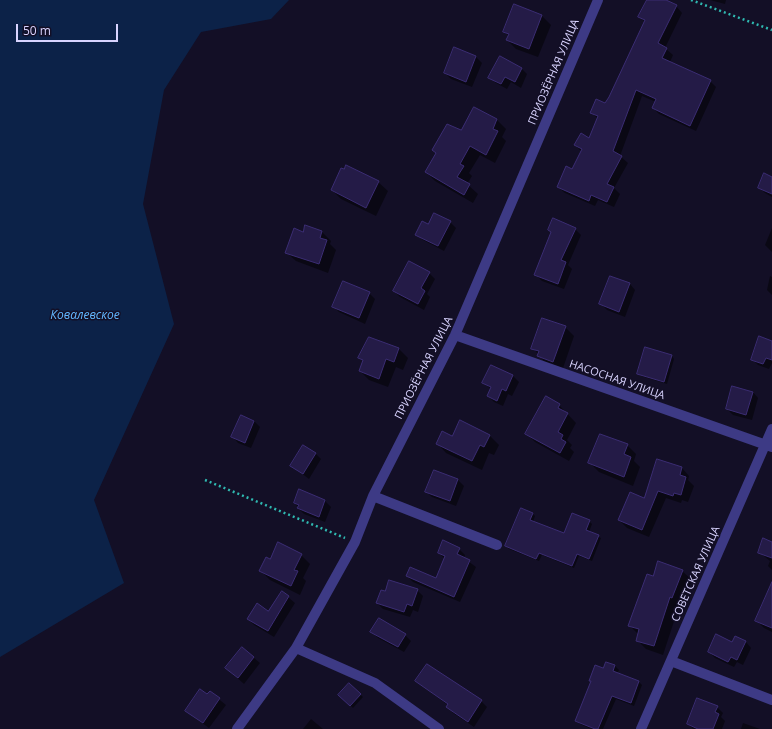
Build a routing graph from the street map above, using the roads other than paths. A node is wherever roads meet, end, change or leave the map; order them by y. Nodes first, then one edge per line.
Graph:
1 (598, 0) edge
2 (455, 335) junction
3 (772, 429) edge
4 (769, 445) edge
5 (373, 496) junction
6 (497, 545) dead end
7 (296, 648) junction
8 (671, 661) junction
9 (772, 700) edge
10 (237, 729) edge
11 (439, 729) edge
12 (641, 729) edge

1 - 2 street, ПРИОЗЁРНАЯ УЛИЦА
2 - 4 street, НАСОСНАЯ УЛИЦА
2 - 5 street, ПРИОЗЁРНАЯ УЛИЦА
3 - 4 street, СОВЕТСКАЯ УЛИЦА
4 - 8 street, СОВЕТСКАЯ УЛИЦА
5 - 6 street
5 - 7 street, ПРИОЗЁРНАЯ УЛИЦА
7 - 10 street, ПРИОЗЁРНАЯ УЛИЦА
7 - 11 street
8 - 9 street
8 - 12 street, СОВЕТСКАЯ УЛИЦА

